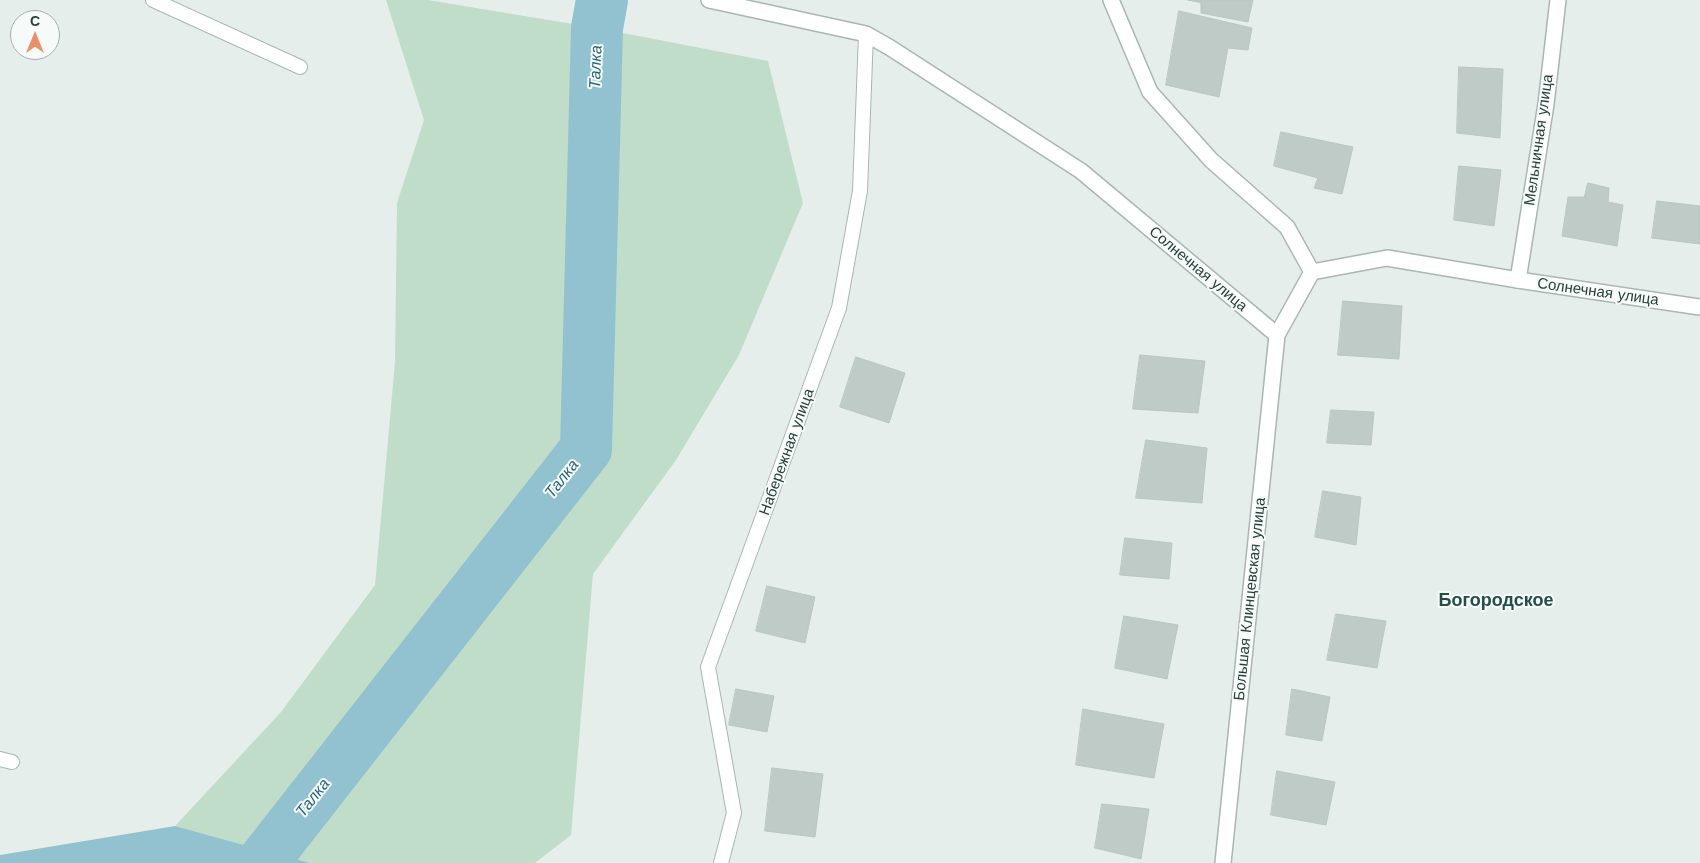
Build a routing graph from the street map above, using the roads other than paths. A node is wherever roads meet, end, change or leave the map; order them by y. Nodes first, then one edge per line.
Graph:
1 (153, 0) edge
2 (710, 0) edge
3 (1111, 0) edge
4 (1558, 0) edge
5 (866, 34) junction
6 (300, 67) dead end
7 (1312, 272) junction
8 (1518, 280) junction
9 (1700, 307) edge
10 (1277, 335) junction
11 (721, 863) edge
12 (1223, 863) edge

1 - 6 lane
2 - 5 street, Солнечная улица
3 - 7 street
4 - 8 street, Мельничная улица
5 - 10 street, Солнечная улица
5 - 11 lane, Набережная улица
7 - 8 street, Солнечная улица
7 - 10 street
8 - 9 street, Солнечная улица
10 - 12 street, Большая Клинцевская улица

